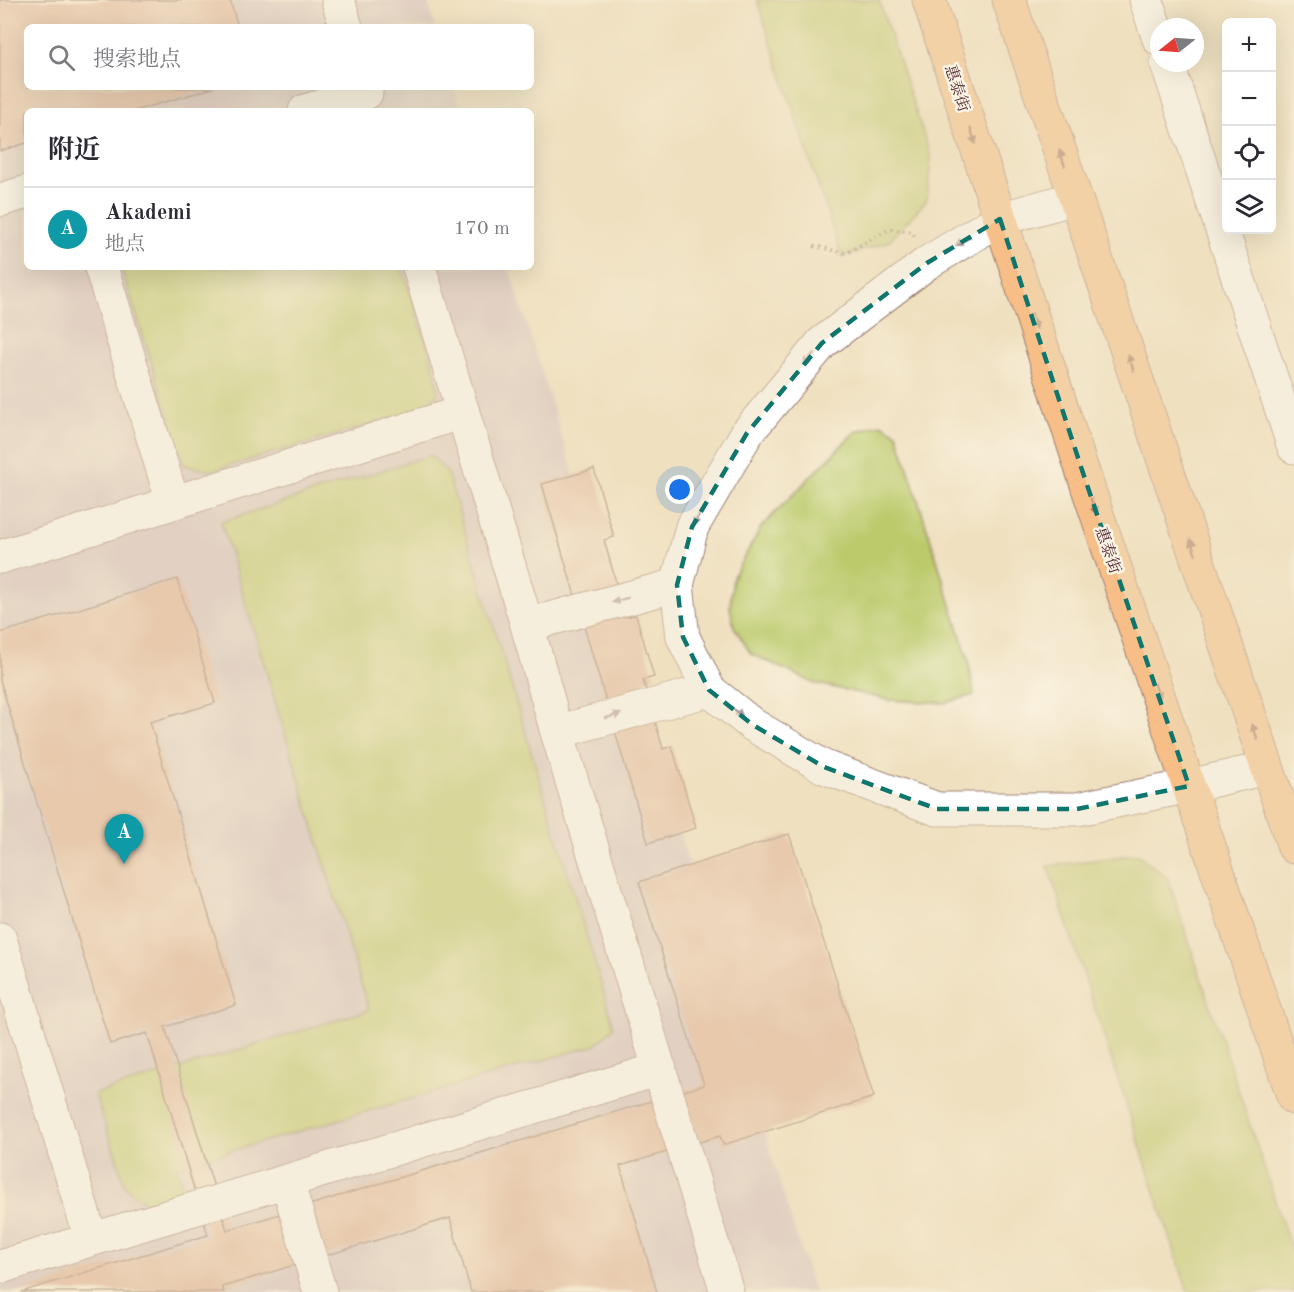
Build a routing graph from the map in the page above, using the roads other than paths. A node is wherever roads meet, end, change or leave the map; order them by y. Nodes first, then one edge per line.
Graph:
1 (338, 0) edge
2 (929, 0) edge
3 (1009, 0) edge
4 (1146, 0) edge
5 (1152, 18) edge
6 (345, 24) edge
7 (1170, 72) edge
8 (368, 97) edge
9 (318, 108) edge
10 (24, 193) edge
11 (1075, 198) junction
12 (0, 200) edge
13 (1000, 219) junction
14 (102, 270) edge
15 (420, 270) edge
16 (463, 412) junction
17 (1294, 447) edge
18 (173, 503) junction
19 (0, 557) edge
20 (677, 585) junction
21 (526, 625) junction
22 (709, 690) junction
23 (557, 732) junction
24 (1267, 768) junction
25 (1189, 786) junction
26 (1294, 848) edge
27 (0, 939) edge
28 (660, 1069) junction
29 (1294, 1098) edge
30 (287, 1181) junction
31 (91, 1239) junction
32 (0, 1267) edge
33 (320, 1292) edge
34 (727, 1292) edge

1 - 6 street
2 -> 13 main road, 惠泰街
11 -> 3 main road
4 - 5 street
7 - 17 street
8 - 9 street
10 - 12 street
11 - 13 street
24 -> 11 main road
13 -> 20 street
13 -> 25 main road, 惠泰街
14 - 18 street
15 - 16 street
16 - 18 street
16 - 21 street
18 - 19 street
20 -> 21 street
20 - 22 street
21 - 23 street
23 -> 22 street
22 -> 25 street
23 - 28 street
24 - 25 street
24 - 26 main road
25 - 29 main road, 惠泰街
27 - 31 street
28 - 30 street
28 - 34 street
30 - 31 street
30 - 33 street
31 - 32 street

